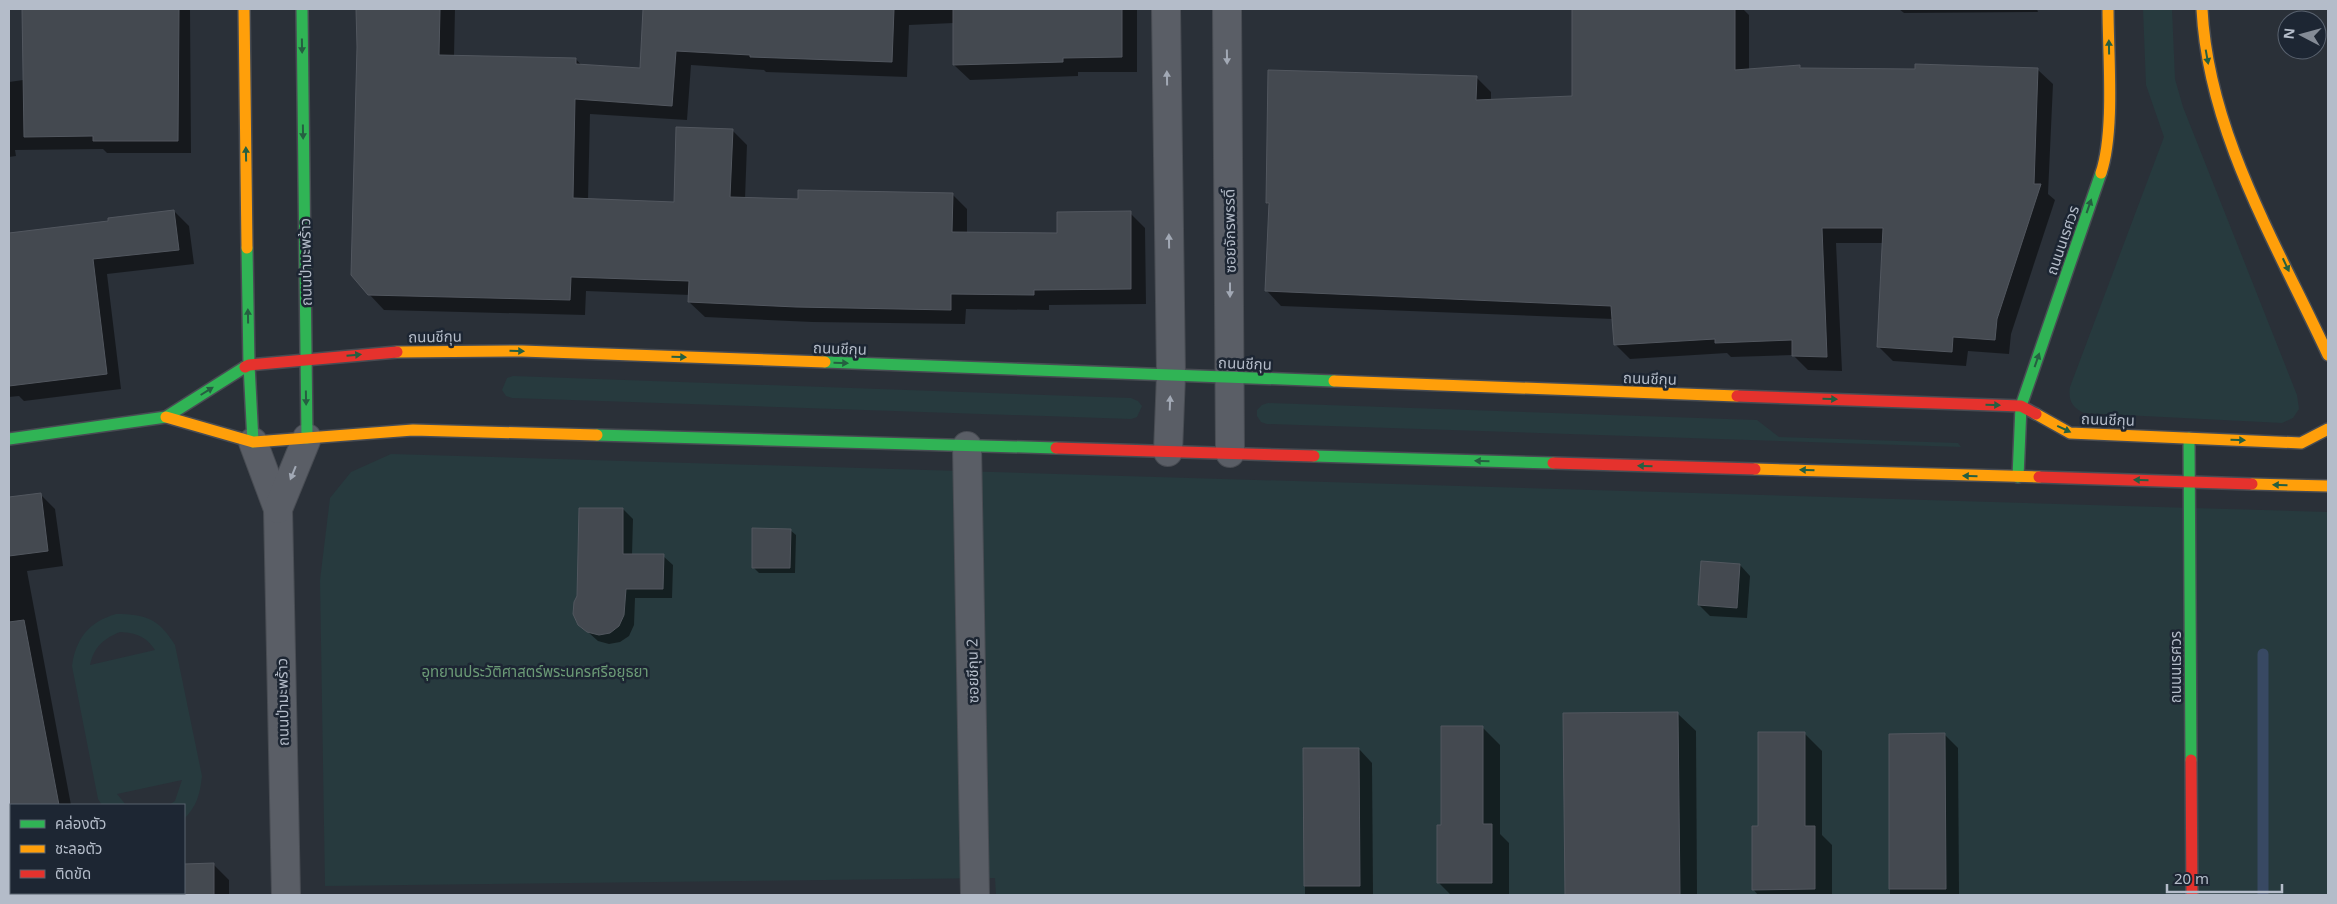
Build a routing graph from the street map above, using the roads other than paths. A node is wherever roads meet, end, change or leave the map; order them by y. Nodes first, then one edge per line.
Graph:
1 (244, 9) edge
2 (302, 9) edge
3 (1166, 9) edge
4 (1227, 9) edge
5 (2108, 9) edge
6 (2202, 9) edge
7 (2328, 355) edge
8 (306, 359) junction
9 (249, 365) junction
10 (1170, 375) junction
11 (1231, 377) junction
12 (2021, 406) junction
13 (166, 417) junction
14 (2328, 429) edge
15 (307, 438) junction
16 (2189, 438) junction
17 (9, 439) edge
18 (253, 442) junction
19 (966, 446) junction
20 (1168, 452) junction
21 (1230, 454) junction
22 (2018, 477) junction
23 (2189, 482) junction
24 (2328, 486) edge
25 (278, 509) junction
26 (286, 895) edge
27 (975, 895) edge
28 (2192, 895) edge

9 -> 1 main road, ถนนป่ามะพร้าว
2 -> 8 main road, ถนนป่ามะพร้าว
10 -> 3 street
4 -> 11 street, ซอยจักรพรรดิ์
12 -> 5 main road, ถนนนเรศวร
6 -> 7 main road
8 - 9 main road, ถนนชีกุน
8 -> 10 main road, ถนนชีกุน
8 -> 15 main road, ถนนป่ามะพร้าว
13 -> 9 main road, ถนนชีกุน
9 - 18 main road, ถนนป่ามะพร้าว
10 - 11 main road, ถนนชีกุน
20 -> 10 street
11 -> 12 main road, ถนนชีกุน
11 - 21 street, ซอยจักรพรรดิ์
12 -> 16 main road, ถนนชีกุน
12 - 22 main road, ถนนนเรศวร
13 - 17 main road, ถนนชีกุน
13 - 18 main road, ถนนชีกุน
16 -> 14 main road, ถนนชีกุน
15 - 18 main road, ถนนชีกุน
15 - 19 main road, ถนนชีกุน
15 -> 25 street, ถนนป่ามะพร้าว
16 - 23 main road, ถนนนเรศวร
18 - 25 street, ถนนป่ามะพร้าว
19 - 20 main road, ถนนชีกุน
19 - 27 street, ซอยชีกุน 2
20 - 21 main road, ถนนชีกุน
22 -> 21 main road, ถนนชีกุน
23 -> 22 main road, ถนนชีกุน
24 -> 23 main road, ถนนชีกุน
23 - 28 main road, ถนนนเรศวร
25 - 26 street, ถนนป่ามะพร้าว

